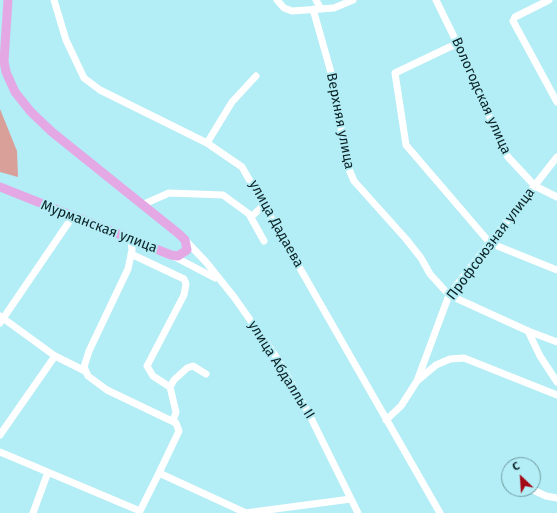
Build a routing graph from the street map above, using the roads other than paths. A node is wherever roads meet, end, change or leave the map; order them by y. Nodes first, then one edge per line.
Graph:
1 (8, 0) edge
2 (54, 0) edge
3 (277, 0) edge
4 (316, 0) edge
5 (353, 0) edge
6 (436, 0) edge
7 (549, 0) edge
8 (313, 9) junction
9 (321, 9) junction
10 (458, 44) junction
11 (256, 76) dead end
12 (557, 102) edge
13 (207, 143) junction
14 (557, 157) edge
15 (535, 186) junction
16 (1, 190) edge
17 (557, 197) edge
18 (144, 204) junction
19 (265, 204) junction
20 (73, 216) junction
21 (251, 217) junction
22 (131, 239) junction
23 (185, 240) junction
24 (264, 241) dead end
25 (490, 244) junction
26 (131, 254) junction
27 (171, 255) junction
28 (557, 270) edge
29 (225, 285) junction
30 (449, 294) junction
31 (1, 319) edge
32 (528, 331) junction
33 (557, 342) edge
34 (55, 356) junction
35 (85, 371) junction
36 (206, 374) dead end
37 (417, 381) junction
38 (557, 382) edge
39 (170, 387) junction
40 (557, 394) edge
41 (386, 420) junction
42 (173, 421) junction
43 (0, 435) edge
44 (0, 452) edge
45 (48, 472) junction
46 (159, 473) junction
47 (541, 494) edge
48 (557, 498) edge
49 (351, 499) junction
50 (142, 512) edge
51 (33, 513) edge
52 (246, 513) edge
53 (358, 513) edge
54 (440, 513) edge

1 - 18 main road
2 - 13 street, улица Дадаева
3 - 8 street
4 - 9 street
5 - 9 street
6 - 10 street, Вологодская улица
7 - 12 street
8 - 9 street
8 - 30 street, Верхняя улица
10 - 15 street, Вологодская улица
10 - 25 street
11 - 13 street
13 - 19 street, улица Дадаева
14 - 15 street, Профсоюзная улица
15 - 17 street, Вологодская улица
15 - 25 street, Профсоюзная улица
16 - 20 main road, Мурманская улица
18 - 21 street
18 - 23 main road
19 - 21 street
19 - 41 street, улица Дадаева
20 - 22 main road, Мурманская улица
20 - 31 street
21 - 24 street
22 - 26 street
22 - 27 main road, Мурманская улица
23 - 27 main road, Мурманская улица
23 - 29 street, улица Абдаллы II
25 - 28 street
25 - 30 street, Профсоюзная улица
26 - 35 street
26 - 39 street
27 - 29 street
29 - 49 street, улица Абдаллы II
30 - 32 street
30 - 37 street, Профсоюзная улица
31 - 34 street
32 - 33 street
32 - 38 street
34 - 35 street
34 - 43 street
35 - 42 street
36 - 39 street
37 - 40 street
37 - 41 street
39 - 42 street
41 - 54 street, улица Дадаева
42 - 46 street
44 - 45 street
45 - 50 street
45 - 51 street
46 - 50 street
46 - 52 street
47 - 48 street
49 - 52 street
49 - 53 street, улица Абдаллы II

